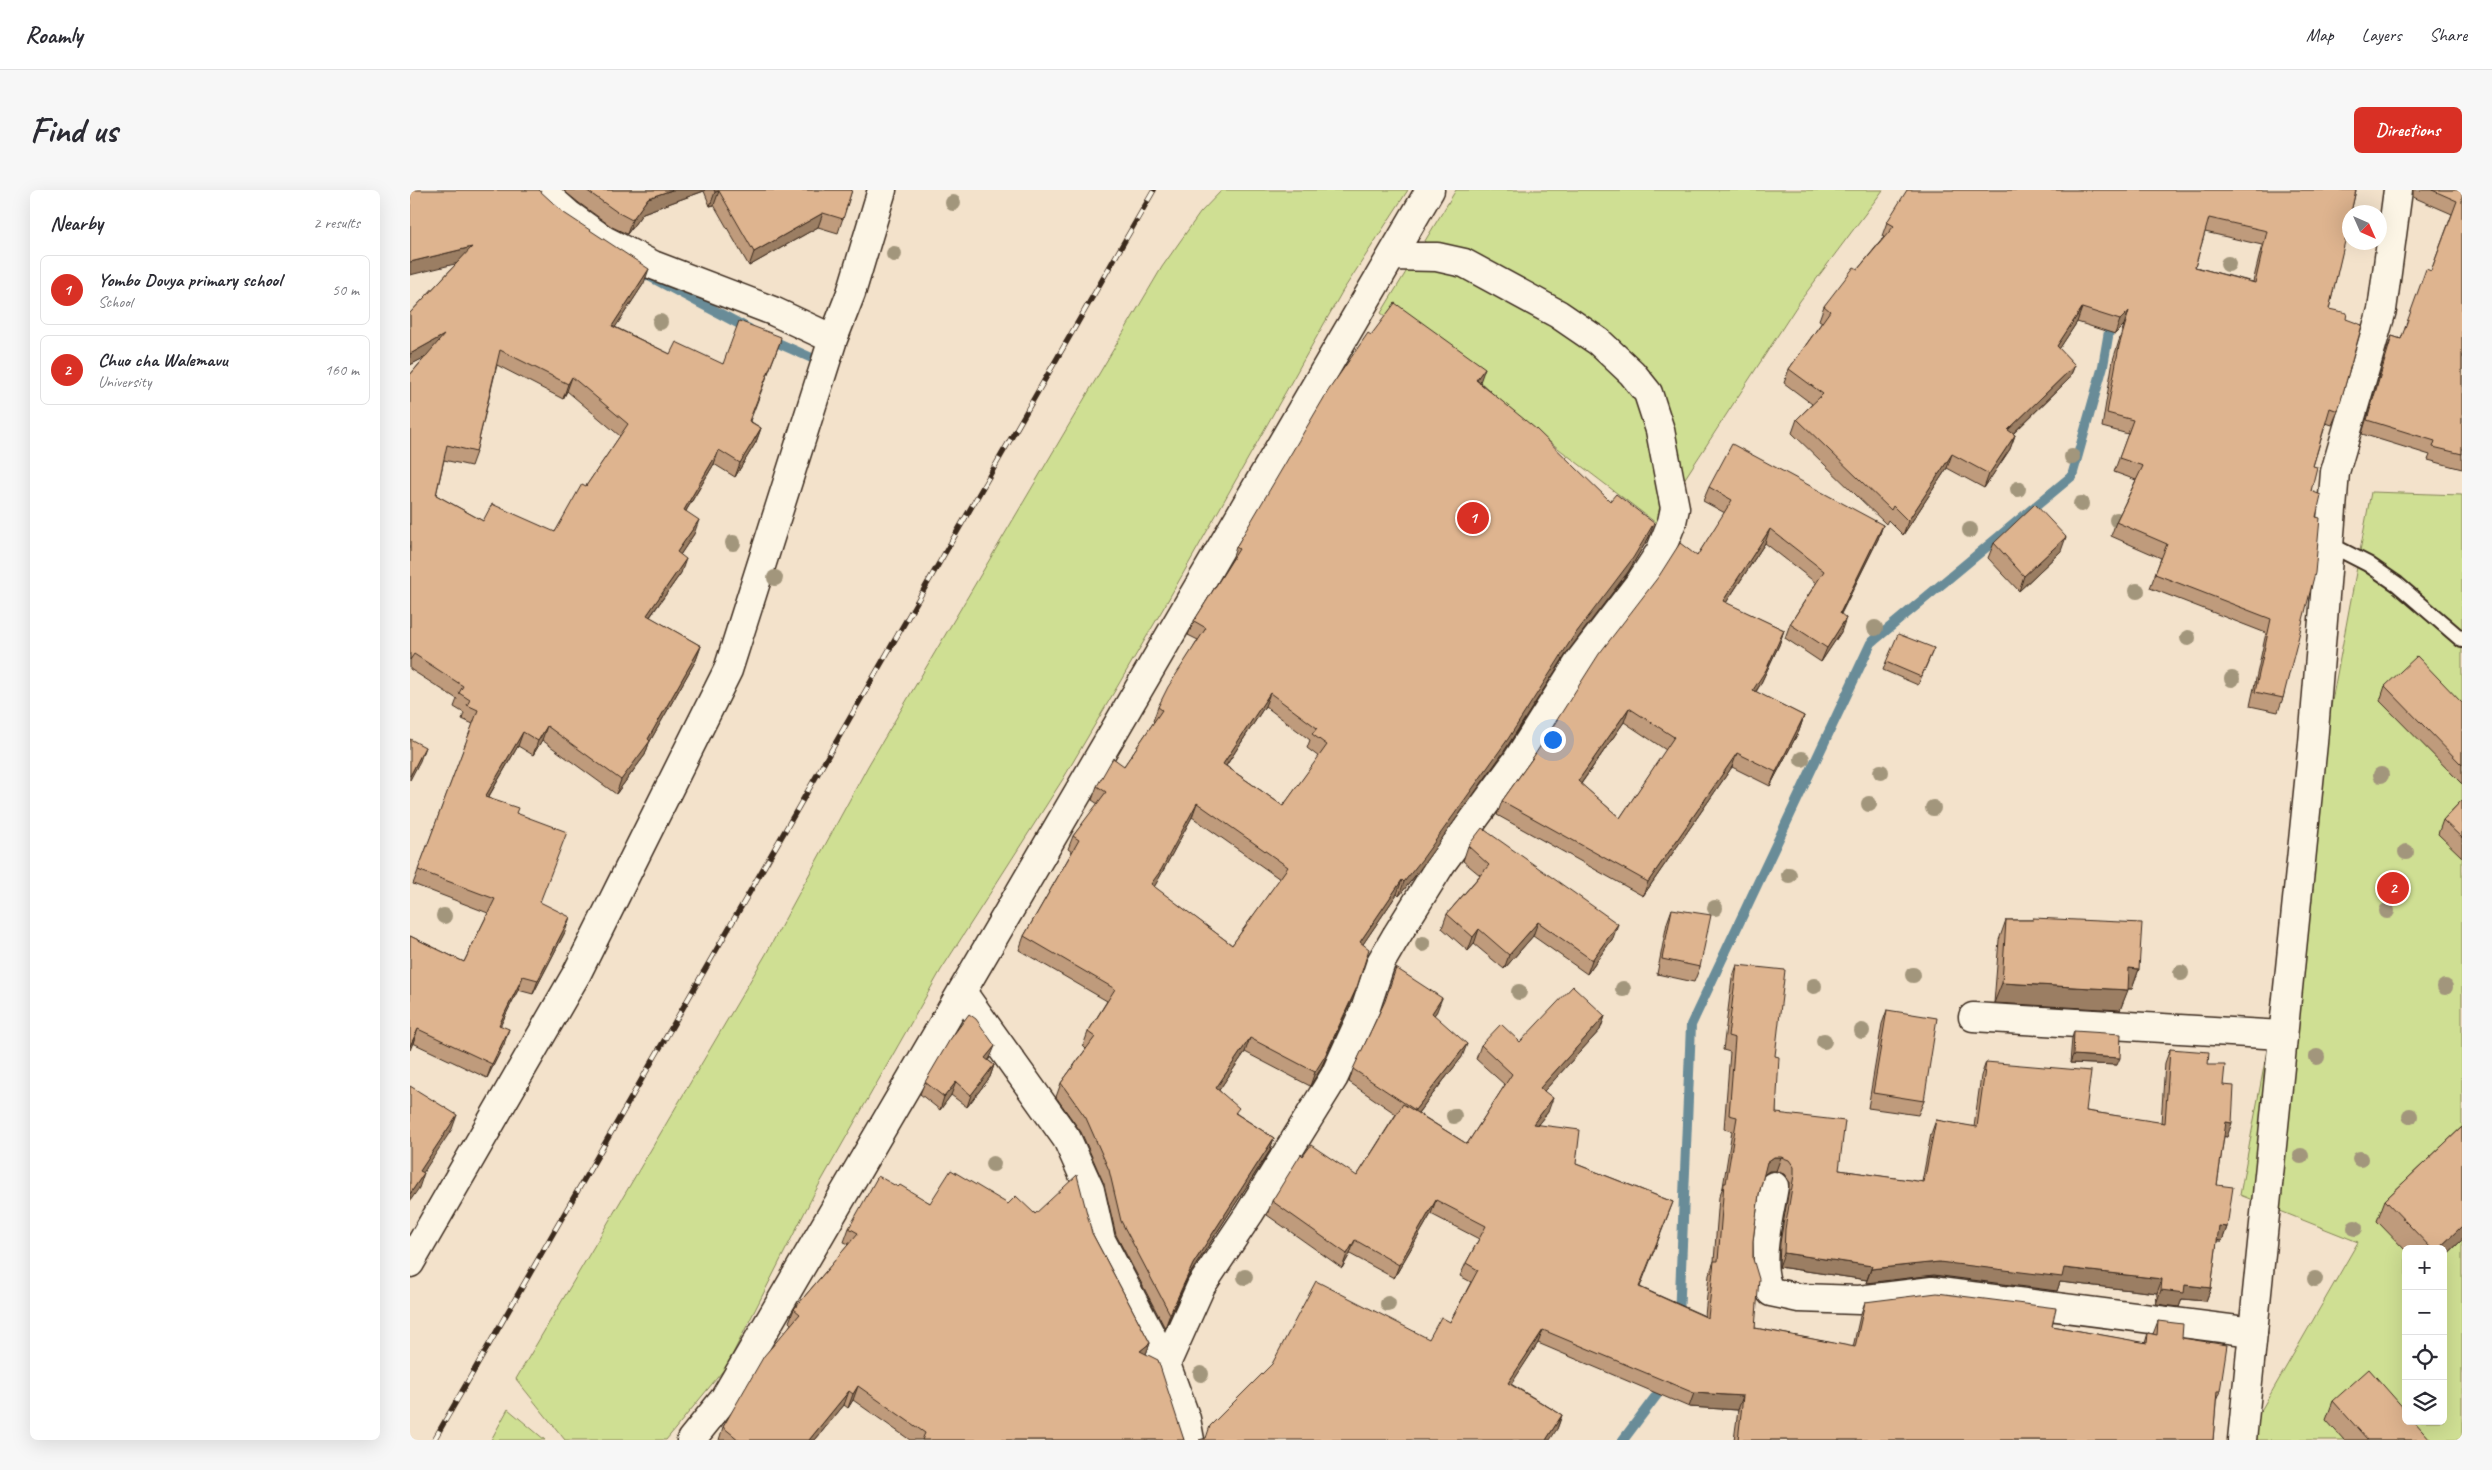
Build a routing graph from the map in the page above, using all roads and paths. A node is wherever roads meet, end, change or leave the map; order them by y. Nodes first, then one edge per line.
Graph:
1 (541, 190) edge
2 (882, 190) edge
3 (1430, 190) edge
4 (2398, 190) edge
5 (1392, 256) junction
6 (834, 339) junction
7 (2329, 544) junction
8 (2462, 640) edge
9 (962, 992) junction
10 (1973, 1017) dead end
11 (2282, 1036) junction
12 (1774, 1186) dead end
13 (410, 1263) edge
14 (2253, 1332) junction
15 (1166, 1364) junction
16 (690, 1440) edge
17 (1190, 1440) edge
18 (2242, 1440) edge

1 - 6 street
2 - 6 street
3 - 5 street
4 - 7 street
5 - 9 street
5 - 15 street
6 - 13 street
7 - 8 lane
7 - 11 street
9 - 15 street
9 - 16 street
10 - 11 street
11 - 14 street
12 - 14 street
14 - 18 street
15 - 17 street

